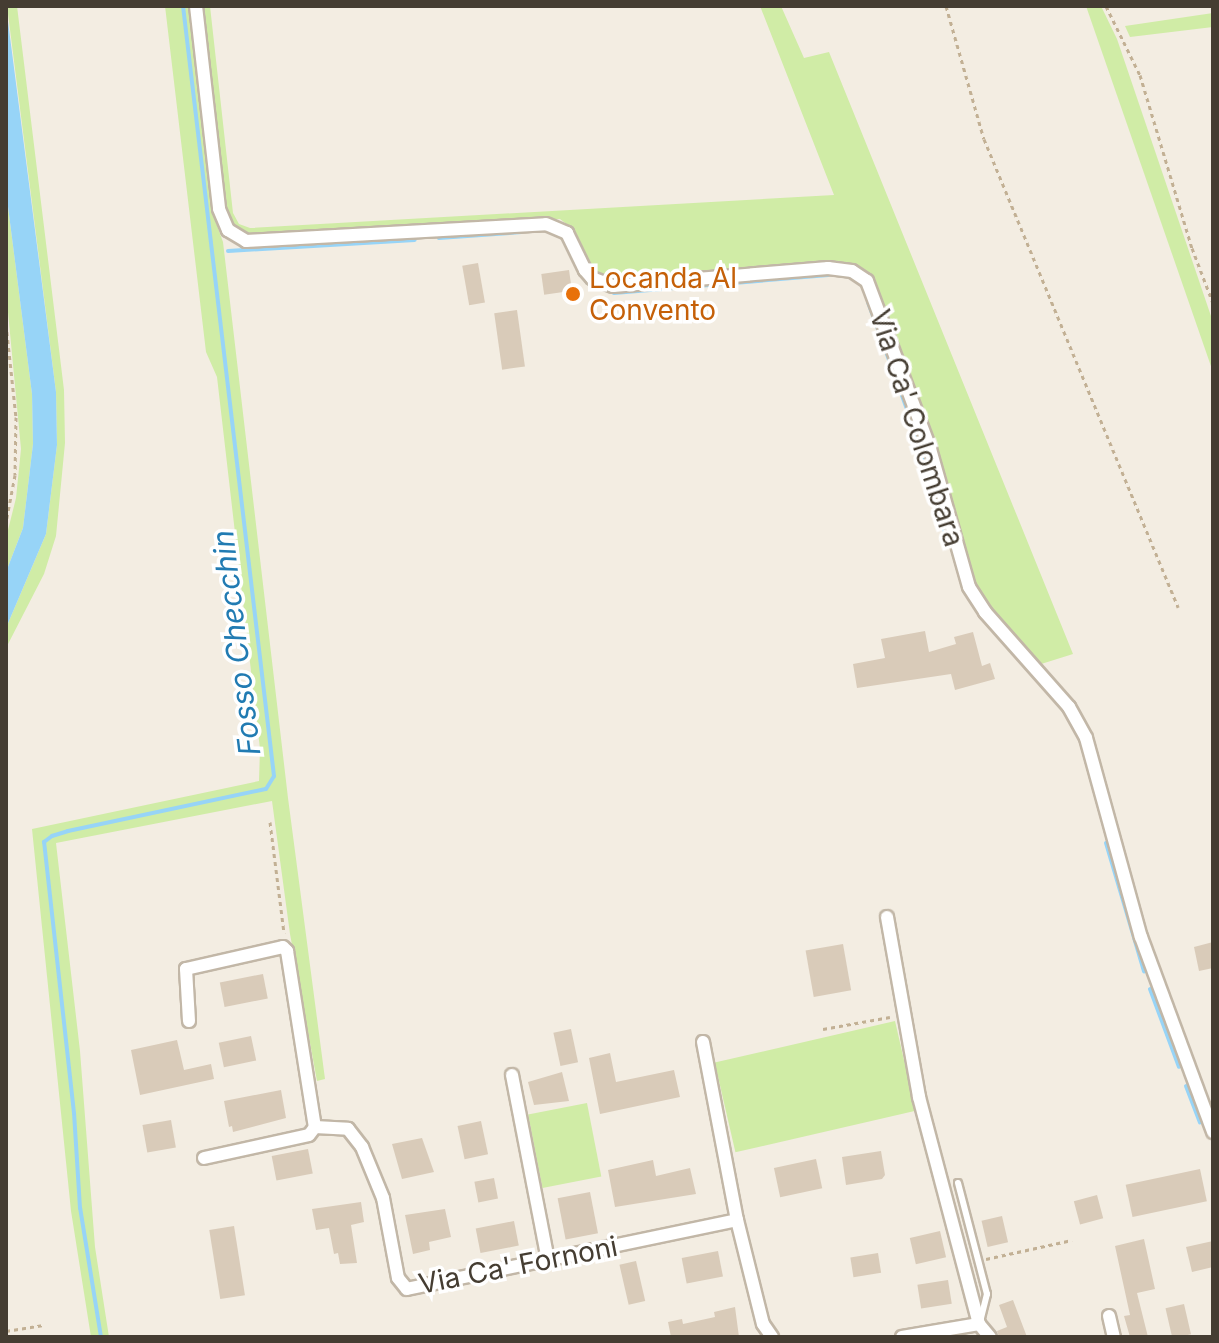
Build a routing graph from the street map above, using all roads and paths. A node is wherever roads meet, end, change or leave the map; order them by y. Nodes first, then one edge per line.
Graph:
1 (196, 6) edge
2 (946, 6) edge
3 (1106, 6) edge
4 (1213, 303) edge
5 (6, 324) edge
6 (6, 522) edge
7 (1178, 607) dead end
8 (270, 822) dead end
9 (887, 917) dead end
10 (287, 951) junction
11 (902, 1015) junction
12 (189, 1021) dead end
13 (823, 1029) dead end
14 (703, 1042) dead end
15 (512, 1075) dead end
16 (315, 1127) junction
17 (1213, 1132) edge
18 (204, 1158) dead end
19 (958, 1183) dead end
20 (737, 1220) junction
21 (1072, 1240) dead end
22 (978, 1260) junction
23 (548, 1261) junction
24 (1109, 1316) dead end
25 (979, 1324) junction
26 (44, 1325) dead end
27 (6, 1331) edge
28 (770, 1337) edge
29 (902, 1337) edge
30 (990, 1337) edge
31 (1114, 1337) edge

1 - 17 street, Via Ca' Colombara
2 - 7 path
3 - 4 path
5 - 6 path
8 - 10 path
9 - 11 street
10 - 12 street
10 - 16 street
11 - 13 path
11 - 25 street
14 - 20 street
15 - 23 street
16 - 18 street
16 - 23 street, Via Ca' Fornoni
19 - 22 lane
20 - 23 street, Via Ca' Fornoni
20 - 28 street
21 - 22 path
22 - 25 lane
24 - 31 street
25 - 29 street
25 - 30 street
26 - 27 path

